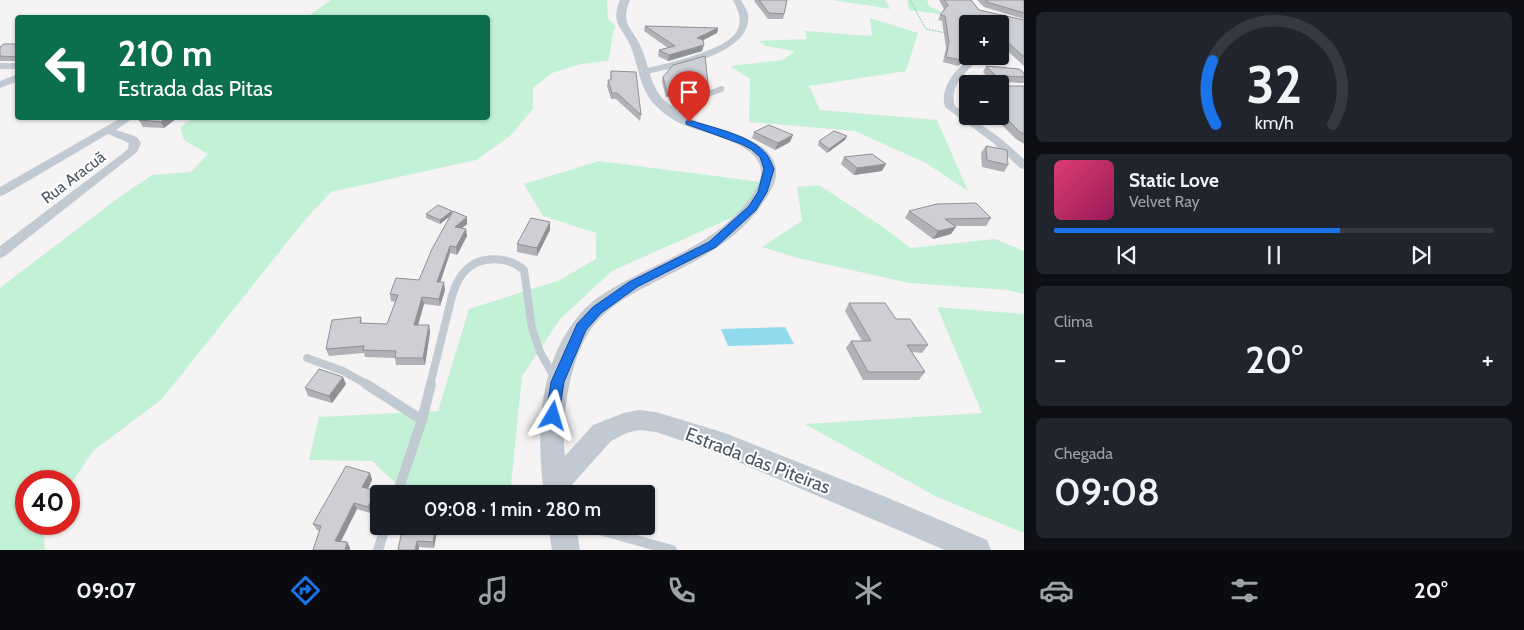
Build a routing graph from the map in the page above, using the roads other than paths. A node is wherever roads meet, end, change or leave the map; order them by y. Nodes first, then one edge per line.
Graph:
1 (625, 0) edge
2 (737, 0) edge
3 (966, 65) edge
4 (0, 66) edge
5 (15, 66) edge
6 (642, 72) junction
7 (15, 77) edge
8 (3, 83) edge
9 (721, 90) dead end
10 (0, 94) edge
11 (667, 109) junction
12 (124, 120) edge
13 (106, 130) junction
14 (1024, 165) edge
15 (0, 192) edge
16 (0, 253) edge
17 (307, 358) dead end
18 (557, 382) junction
19 (422, 420) junction
20 (400, 485) edge
21 (556, 485) edge
22 (560, 485) edge
23 (383, 535) edge
24 (564, 535) edge
25 (617, 535) edge
26 (378, 550) edge
27 (566, 550) edge
28 (672, 550) edge
29 (977, 550) edge

1 - 6 street
2 - 6 street
3 - 14 street
4 - 5 street
6 - 11 street
7 - 8 street
8 - 10 street
9 - 11 street
11 - 18 street
12 - 13 street
13 - 15 street
13 - 16 street, Rua Aracuã
17 - 19 lane
18 - 19 lane
18 - 21 street
19 - 20 lane
22 - 29 street, Estrada das Piteiras
23 - 26 lane
24 - 27 street
25 - 28 lane

